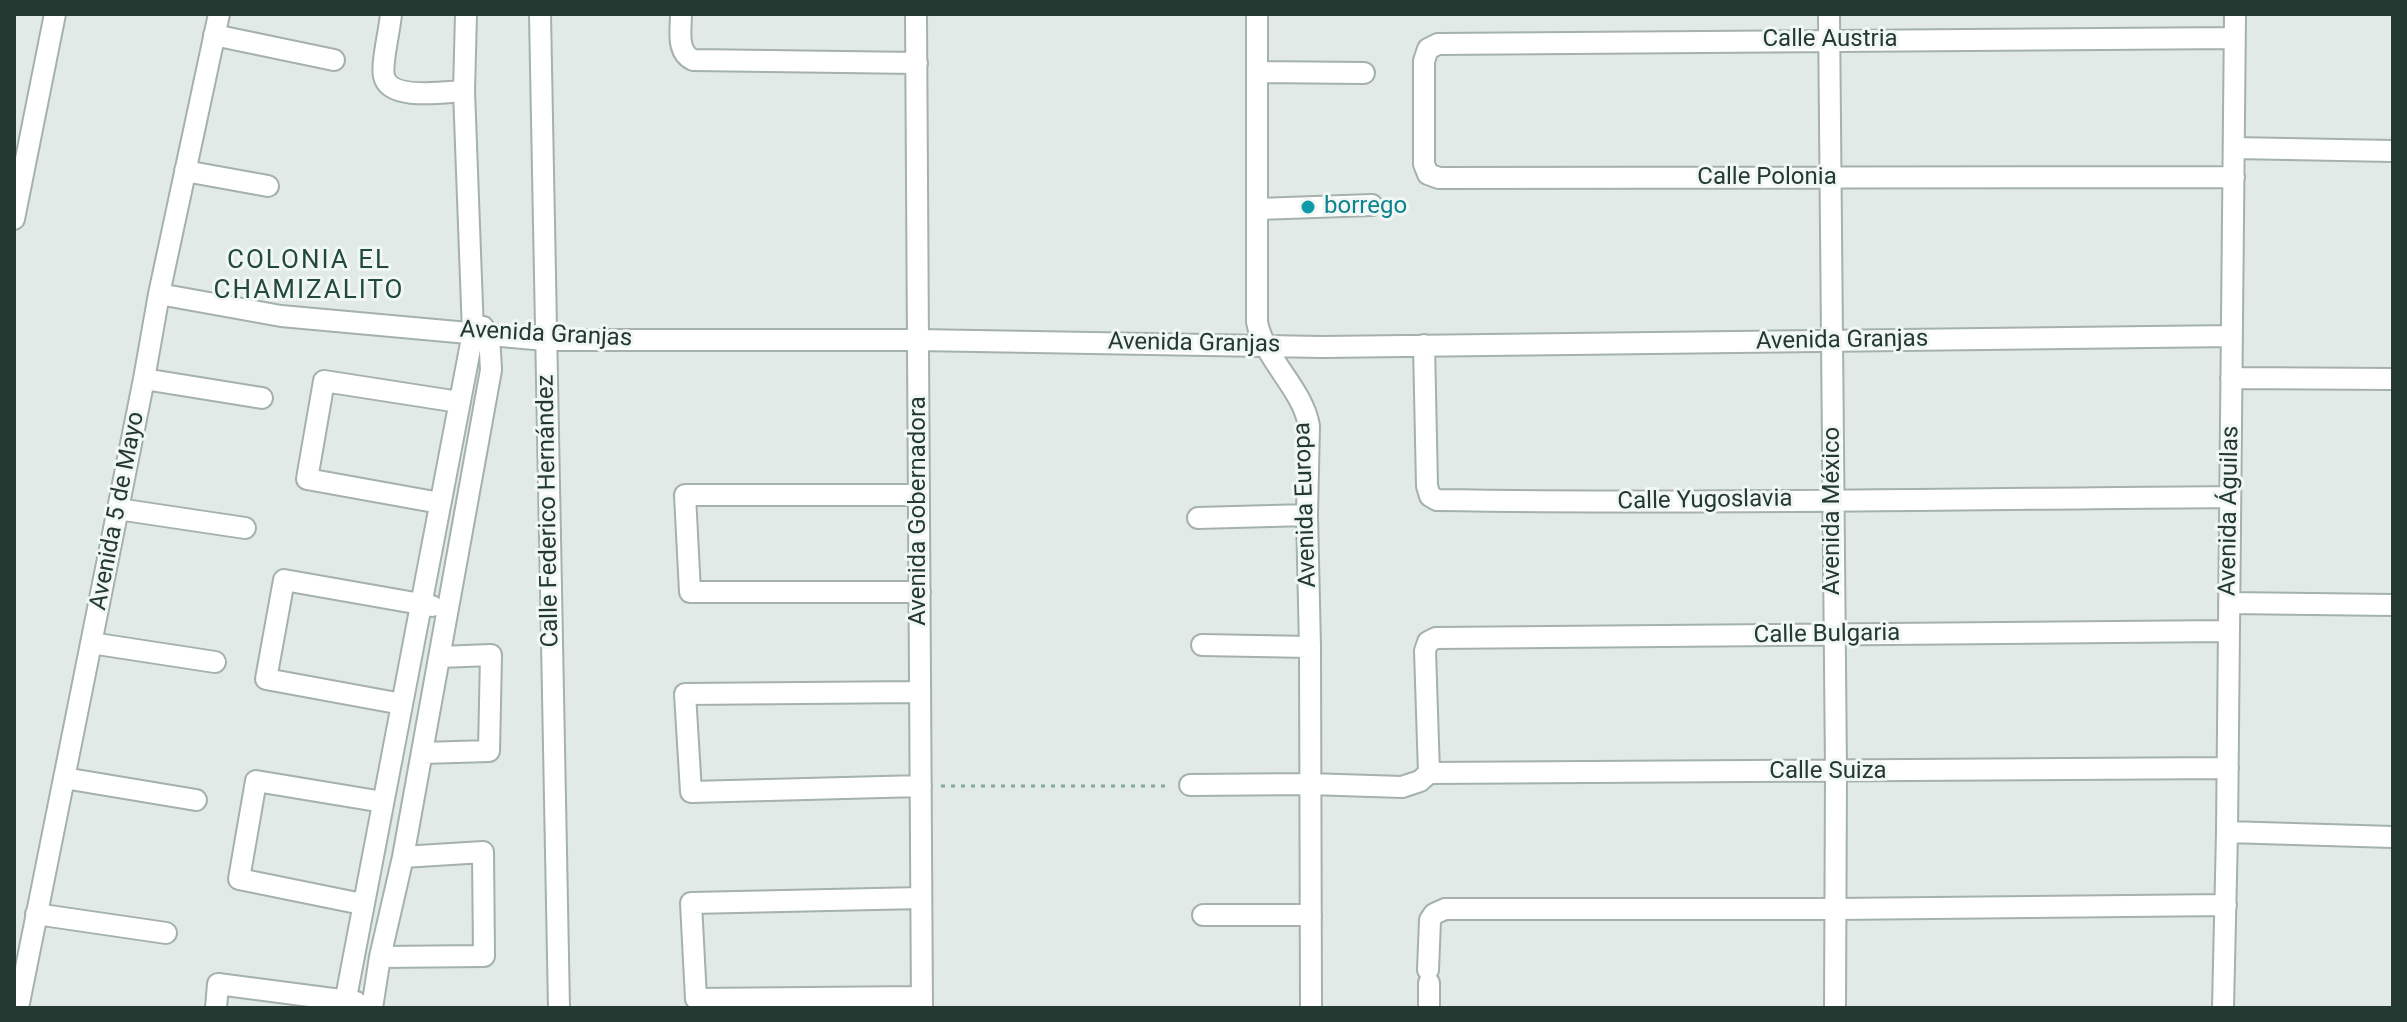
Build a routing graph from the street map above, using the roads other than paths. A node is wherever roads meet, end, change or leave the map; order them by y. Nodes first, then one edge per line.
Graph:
1 (55, 14) edge
2 (219, 14) edge
3 (391, 14) edge
4 (466, 14) edge
5 (540, 14) edge
6 (681, 14) edge
7 (916, 14) edge
8 (1257, 14) edge
9 (1829, 14) edge
10 (2235, 14) edge
11 (214, 35) junction
12 (2234, 38) junction
13 (1829, 40) junction
14 (1428, 49) joint
15 (334, 60) dead end
16 (917, 63) junction
17 (1257, 72) junction
18 (1364, 73) dead end
19 (464, 91) junction
20 (2234, 148) junction
21 (2393, 151) edge
22 (185, 171) junction
23 (1831, 177) junction
24 (2234, 177) junction
25 (268, 186) dead end
26 (1372, 205) dead end
27 (1258, 209) junction
28 (14, 219) edge
29 (159, 294) junction
30 (481, 334) junction
31 (2232, 336) junction
32 (545, 340) junction
33 (918, 340) junction
34 (1832, 342) junction
35 (1265, 345) junction
36 (1424, 345) junction
37 (2231, 378) junction
38 (144, 379) junction
39 (2393, 379) edge
40 (262, 398) dead end
41 (459, 402) junction
42 (919, 495) junction
43 (2230, 497) junction
44 (1833, 499) junction
45 (440, 503) junction
46 (118, 509) junction
47 (1307, 515) junction
48 (1198, 518) dead end
49 (245, 528) dead end
50 (920, 592) junction
51 (2229, 603) junction
52 (421, 604) junction
53 (2393, 605) edge
54 (447, 609) junction
55 (2228, 631) junction
56 (1833, 635) junction
57 (91, 643) junction
58 (1202, 645) dead end
59 (1310, 647) junction
60 (440, 657) junction
61 (215, 662) dead end
62 (920, 692) junction
63 (402, 704) junction
64 (422, 753) junction
65 (2228, 768) junction
66 (1836, 772) junction
67 (1429, 773) junction
68 (64, 778) junction
69 (1309, 784) junction
70 (1190, 785) road end
71 (921, 786) junction
72 (196, 800) dead end
73 (383, 802) junction
74 (2227, 832) junction
75 (2393, 837) edge
76 (403, 857) junction
77 (921, 898) junction
78 (362, 904) junction
79 (2226, 905) junction
80 (1835, 909) junction
81 (36, 914) junction
82 (1203, 915) dead end
83 (1311, 915) junction
84 (166, 933) dead end
85 (380, 957) junction
86 (922, 1002) edge
87 (344, 1004) edge
88 (372, 1006) edge
89 (18, 1008) edge
90 (216, 1008) edge
91 (559, 1008) edge
92 (1311, 1008) edge
93 (1429, 1008) edge
94 (1835, 1008) edge
95 (2223, 1008) edge

1 - 28 street
2 - 11 street, Avenida 5 de Mayo
3 - 19 street
4 - 19 street
5 - 32 street, Calle Federico Hernández
6 - 16 street
7 - 16 street, Avenida Gobernadora
8 - 17 street, Avenida Europa
9 - 13 street, Avenida México
10 - 12 street, Avenida Águilas
11 - 15 street
11 - 22 street, Avenida 5 de Mayo
12 - 13 street, Calle Austria
12 - 20 street, Avenida Águilas
13 - 14 street, Calle Austria
13 - 23 street, Avenida México
14 - 23 street, Calle Polonia
16 - 33 street, Avenida Gobernadora
17 - 18 street
17 - 27 street, Avenida Europa
19 - 30 street
20 - 21 street
20 - 24 street, Avenida Águilas
22 - 25 street
22 - 29 street, Avenida 5 de Mayo
23 - 24 street, Calle Polonia
23 - 34 street, Avenida México
24 - 31 street, Avenida Águilas
26 - 27 street
27 - 35 street, Avenida Europa
29 - 30 street, Avenida Granjas
29 - 38 street, Avenida 5 de Mayo
30 - 32 street, Avenida Granjas
30 - 41 street
30 - 54 street
31 - 34 street, Avenida Granjas
31 - 37 street, Avenida Águilas
32 - 33 street, Avenida Granjas
32 - 91 street, Calle Federico Hernández
33 - 35 street, Avenida Granjas
33 - 42 street, Avenida Gobernadora
34 - 36 street, Avenida Granjas
34 - 44 street, Avenida México
35 - 36 street, Avenida Granjas
35 - 47 street, Avenida Europa
36 - 44 street, Calle Yugoslavia
37 - 39 street
37 - 43 street, Avenida Águilas
38 - 40 street
38 - 46 street, Avenida 5 de Mayo
41 - 45 street
41 - 45 street
42 - 50 street, Avenida Gobernadora
42 - 50 street
43 - 44 street, Calle Yugoslavia
43 - 51 street, Avenida Águilas
44 - 56 street, Avenida México
45 - 52 street
46 - 49 street
46 - 57 street, Avenida 5 de Mayo
47 - 48 street
47 - 59 street, Avenida Europa
50 - 62 street, Avenida Gobernadora
51 - 53 street
51 - 55 street, Avenida Águilas
52 - 54 street
52 - 63 street
52 - 63 street
54 - 60 street
55 - 56 street, Calle Bulgaria
55 - 65 street, Avenida Águilas
56 - 66 street, Avenida México
56 - 67 street, Calle Bulgaria
57 - 61 street
57 - 68 street, Avenida 5 de Mayo
58 - 59 street
59 - 69 street, Avenida Europa
60 - 64 street
60 - 64 street
62 - 71 street, Avenida Gobernadora
62 - 71 street
63 - 73 street
64 - 76 street
65 - 66 street, Calle Suiza
65 - 74 street, Avenida Águilas
66 - 67 street, Calle Suiza
66 - 80 street, Avenida México
67 - 69 street, Calle Suiza
68 - 72 street
68 - 81 street, Avenida 5 de Mayo
69 - 70 street, Calle Suiza
69 - 83 street, Avenida Europa
71 - 77 street, Avenida Gobernadora
73 - 78 street
73 - 78 street
74 - 75 street
74 - 79 street, Avenida Águilas
76 - 85 street
76 - 85 street
77 - 86 street, Avenida Gobernadora
77 - 86 street
78 - 87 street
79 - 80 street
79 - 95 street, Avenida Águilas
80 - 93 street
80 - 94 street, Avenida México
81 - 84 street
81 - 89 street, Avenida 5 de Mayo
82 - 83 street
83 - 92 street, Avenida Europa
85 - 88 street
87 - 88 street
87 - 90 street

